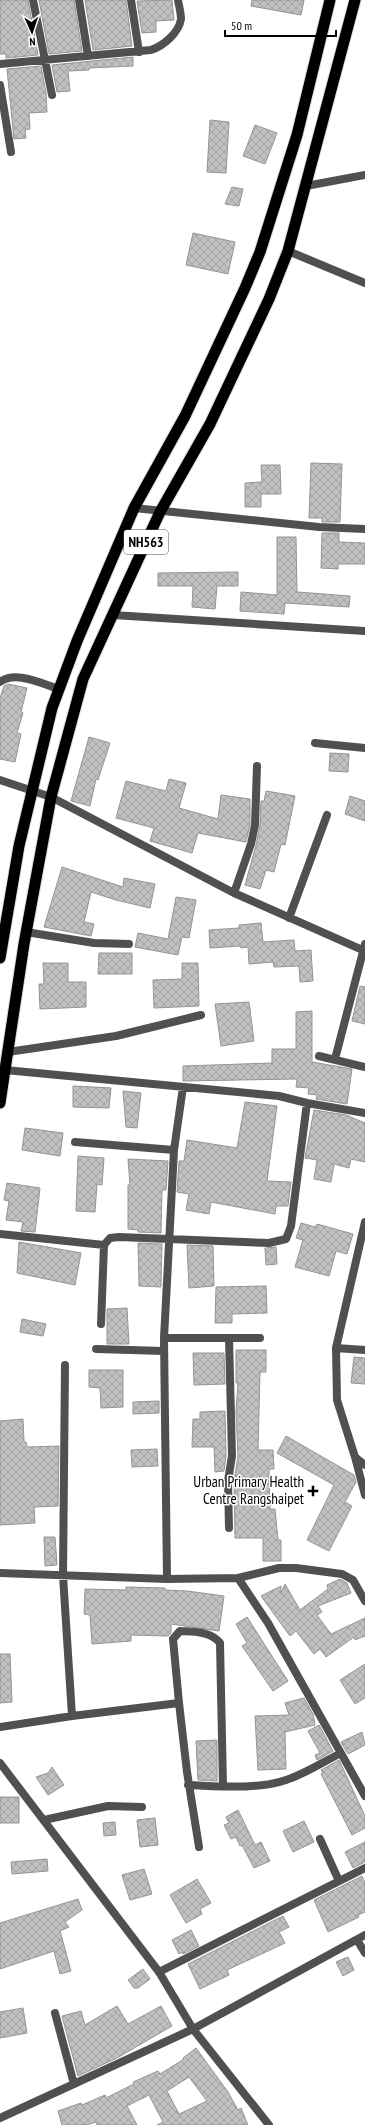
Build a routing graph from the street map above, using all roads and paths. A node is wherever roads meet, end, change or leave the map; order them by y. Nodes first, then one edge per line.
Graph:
1 (33, 0) edge
2 (79, 0) edge
3 (131, 0) edge
4 (178, 0) edge
5 (330, 0) edge
6 (355, 0) edge
7 (139, 52) junction
8 (88, 56) junction
9 (46, 60) junction
10 (0, 64) edge
11 (0, 85) edge
12 (52, 95) dead end
13 (10, 152) dead end
14 (365, 175) edge
15 (306, 186) junction
16 (288, 252) junction
17 (365, 283) edge
18 (134, 508) junction
19 (160, 512) junction
20 (365, 529) edge
21 (113, 615) junction
22 (365, 631) edge
23 (0, 682) edge
24 (59, 689) junction
25 (315, 743) dead end
26 (365, 748) edge
27 (257, 766) dead end
28 (0, 780) edge
29 (33, 791) junction
30 (51, 797) junction
31 (327, 815) dead end
32 (234, 893) junction
33 (290, 918) junction
34 (26, 932) junction
35 (129, 944) dead end
36 (365, 949) edge
37 (0, 958) edge
38 (201, 1015) dead end
39 (8, 1052) junction
40 (319, 1056) dead end
41 (335, 1060) junction
42 (365, 1067) edge
43 (5, 1070) junction
44 (183, 1087) junction
45 (0, 1103) edge
46 (307, 1103) junction
47 (365, 1113) edge
48 (75, 1142) dead end
49 (174, 1150) junction
50 (365, 1222) edge
51 (0, 1234) edge
52 (170, 1239) junction
53 (104, 1245) junction
54 (101, 1324) dead end
55 (164, 1338) junction
56 (229, 1338) junction
57 (260, 1338) dead end
58 (336, 1348) junction
59 (96, 1350) dead end
60 (365, 1350) edge
61 (164, 1351) junction
62 (65, 1365) dead end
63 (355, 1457) junction
64 (365, 1465) edge
65 (365, 1494) edge
66 (229, 1528) dead end
67 (0, 1573) edge
68 (62, 1576) junction
69 (238, 1578) junction
70 (167, 1579) junction
71 (365, 1602) edge
72 (179, 1703) junction
73 (72, 1716) junction
74 (0, 1727) edge
75 (340, 1753) junction
76 (0, 1764) edge
77 (188, 1785) junction
78 (362, 1785) edge
79 (223, 1786) junction
80 (365, 1796) edge
81 (142, 1807) dead end
82 (44, 1820) junction
83 (320, 1839) dead end
84 (199, 1848) dead end
85 (365, 1868) edge
86 (339, 1881) junction
87 (365, 1935) edge
88 (357, 1940) junction
89 (365, 1953) edge
90 (159, 1972) junction
91 (55, 2013) dead end
92 (193, 2029) junction
93 (74, 2084) junction
94 (0, 2118) edge
95 (269, 2125) edge

1 - 9 street
2 - 8 street
3 - 7 street
4 - 7 street
5 - 18 highway, NH563
6 - 15 highway, NH563
7 - 8 street
8 - 9 street
9 - 10 street
9 - 12 street
11 - 13 street
14 - 15 street
15 - 16 highway, NH563
16 - 17 street
16 - 19 highway, NH563
18 - 19 street
18 - 24 highway, NH563
19 - 20 street
19 - 21 highway, NH563
21 - 22 street
21 - 30 highway, NH563
23 - 24 street
24 - 29 highway, NH563
25 - 26 street
27 - 32 street
28 - 29 street
29 - 30 street
29 - 37 highway, NH563
30 - 32 street
30 - 34 highway, NH563
31 - 33 street
32 - 33 street
33 - 36 street
34 - 35 street
34 - 39 highway, NH563
36 - 41 street
38 - 39 street
39 - 43 highway, NH563
40 - 41 street
41 - 42 street
43 - 44 street
43 - 45 highway, NH563
44 - 46 street
44 - 49 street
46 - 47 street
46 - 52 street
48 - 49 street
49 - 52 street
50 - 58 street
51 - 53 street
52 - 53 street
52 - 55 street
53 - 54 street
55 - 56 street
55 - 61 street
56 - 57 street
56 - 66 street
58 - 60 street
58 - 63 street
59 - 61 street
61 - 70 street
62 - 68 street
63 - 64 street
63 - 65 street
67 - 68 street
68 - 70 street
68 - 73 street
69 - 70 street
69 - 71 street
69 - 75 street
72 - 73 street
72 - 77 street
72 - 79 street
73 - 74 street
75 - 78 street
75 - 79 street
76 - 82 street
77 - 79 street
77 - 84 street
78 - 80 street
81 - 82 street
82 - 90 street
83 - 86 street
85 - 86 street
86 - 90 street
87 - 88 street
88 - 89 street
88 - 92 street
90 - 92 street
91 - 93 street
92 - 93 street
92 - 95 street
93 - 94 street

